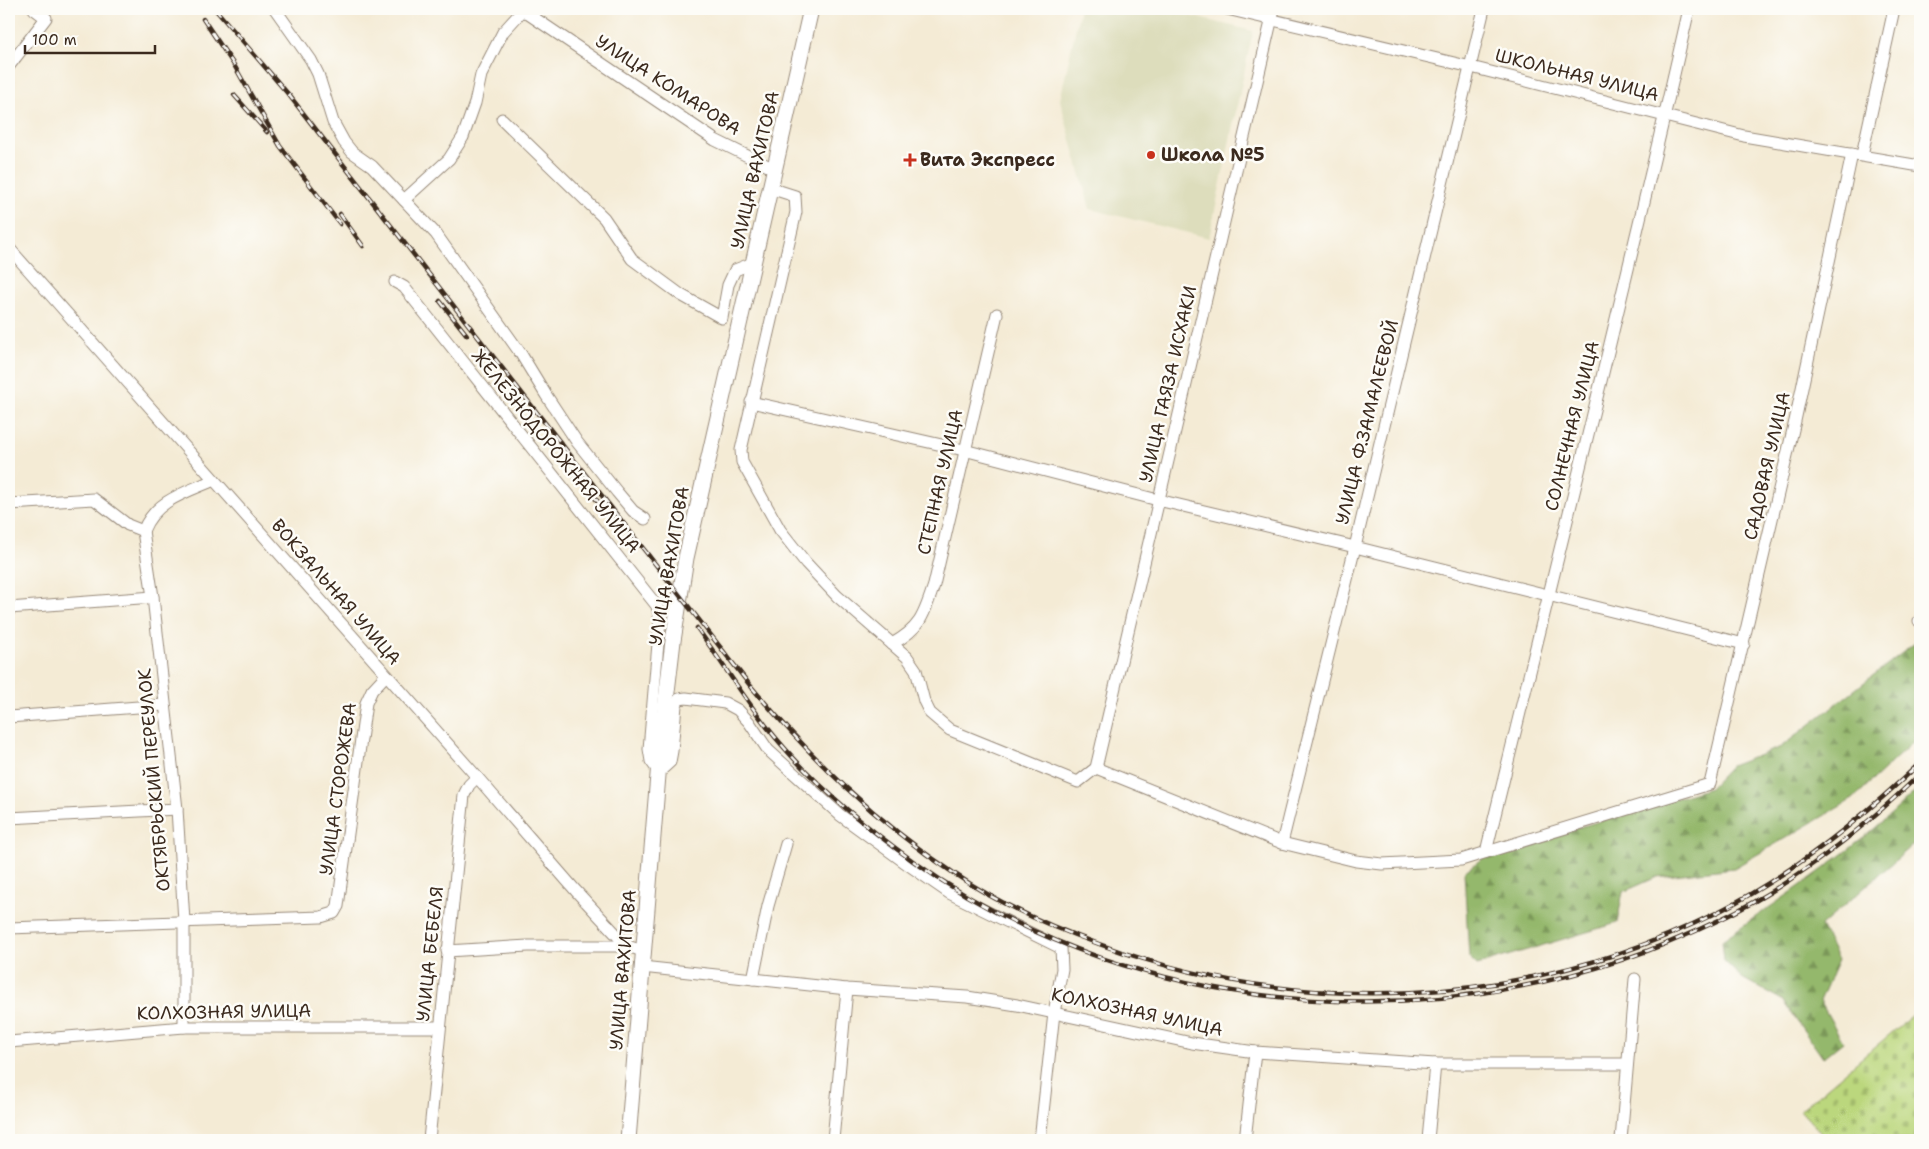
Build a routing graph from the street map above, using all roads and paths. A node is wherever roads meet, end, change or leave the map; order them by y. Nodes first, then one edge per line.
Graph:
1 (34, 9) edge
2 (275, 9) edge
3 (522, 9) edge
4 (811, 9) edge
5 (1227, 9) edge
6 (1274, 9) edge
7 (1484, 9) edge
8 (1689, 9) edge
9 (1894, 9) edge
10 (1272, 20) junction
11 (9, 66) edge
12 (1471, 67) junction
13 (1664, 115) junction
14 (502, 119) dead end
15 (1857, 154) junction
16 (1920, 166) edge
17 (774, 169) junction
18 (770, 188) junction
19 (404, 200) junction
20 (9, 248) edge
21 (753, 263) junction
22 (395, 282) dead end
23 (997, 314) dead end
24 (751, 402) junction
25 (964, 450) junction
26 (214, 480) junction
27 (1158, 500) junction
28 (9, 504) edge
29 (645, 519) dead end
30 (143, 531) junction
31 (1355, 547) junction
32 (1547, 596) junction
33 (153, 597) junction
34 (9, 608) edge
35 (892, 644) junction
36 (1744, 644) junction
37 (386, 675) junction
38 (164, 704) junction
39 (9, 717) edge
40 (1096, 768) junction
41 (659, 772) junction
42 (478, 777) junction
43 (177, 809) junction
44 (9, 818) edge
45 (1282, 843) junction
46 (786, 844) dead end
47 (1486, 852) junction
48 (184, 921) junction
49 (9, 928) edge
50 (627, 946) junction
51 (448, 951) junction
52 (643, 951) junction
53 (642, 967) junction
54 (1635, 978) dead end
55 (753, 979) junction
56 (847, 989) junction
57 (1054, 1013) junction
58 (440, 1027) junction
59 (184, 1028) junction
60 (9, 1042) edge
61 (1255, 1052) junction
62 (1435, 1064) junction
63 (1627, 1064) junction
64 (428, 1140) edge
65 (628, 1140) edge
66 (833, 1140) edge
67 (1040, 1140) edge
68 (1245, 1140) edge
69 (1428, 1140) edge
70 (1621, 1140) edge

1 - 11 street
2 - 19 street
3 - 17 street, УЛИЦА КОМАРОВА
3 - 19 street
4 - 17 main road, УЛИЦА ВАХИТОВА
5 - 10 street, ШКОЛЬНАЯ УЛИЦА
6 - 10 street, УЛИЦА ГАЯЗА ИСХАКИ
7 - 12 street, УЛИЦА Ф.ЗАМАЛЕЕВОЙ
8 - 13 street, СОЛНЕЧНАЯ УЛИЦА
9 - 15 street, САДОВАЯ УЛИЦА
10 - 12 street, ШКОЛЬНАЯ УЛИЦА
10 - 27 street, УЛИЦА ГАЯЗА ИСХАКИ
12 - 13 street, ШКОЛЬНАЯ УЛИЦА
12 - 31 street, УЛИЦА Ф.ЗАМАЛЕЕВОЙ
13 - 15 street, ШКОЛЬНАЯ УЛИЦА
13 - 32 street, СОЛНЕЧНАЯ УЛИЦА
14 - 21 street
15 - 16 street, ШКОЛЬНАЯ УЛИЦА
15 - 36 street, САДОВАЯ УЛИЦА
17 - 18 main road, УЛИЦА ВАХИТОВА
18 - 21 main road, УЛИЦА ВАХИТОВА
18 - 24 street
19 - 29 street
20 - 26 street, ВОКЗАЛЬНАЯ УЛИЦА
21 - 41 main road, УЛИЦА ВАХИТОВА
22 - 41 street, ЖЕЛЕЗНОДОРОЖНАЯ УЛИЦА
23 - 25 street, СТЕПНАЯ УЛИЦА
24 - 25 street
24 - 35 street
25 - 27 street
25 - 35 street, СТЕПНАЯ УЛИЦА
26 - 30 street
26 - 37 street, ВОКЗАЛЬНАЯ УЛИЦА
27 - 31 street
27 - 40 street, УЛИЦА ГАЯЗА ИСХАКИ
28 - 30 street
30 - 33 street, ОКТЯБРЬСКИЙ ПЕРЕУЛОК
31 - 32 street
31 - 45 street, УЛИЦА Ф.ЗАМАЛЕЕВОЙ
32 - 36 street
32 - 47 street, СОЛНЕЧНАЯ УЛИЦА
33 - 34 street
33 - 38 street, ОКТЯБРЬСКИЙ ПЕРЕУЛОК
35 - 40 street
36 - 47 street, САДОВАЯ УЛИЦА
37 - 42 street, ВОКЗАЛЬНАЯ УЛИЦА
37 - 48 street, УЛИЦА СТОРОЖЕВА
38 - 39 street
38 - 43 street, ОКТЯБРЬСКИЙ ПЕРЕУЛОК
40 - 45 street
41 - 52 main road, УЛИЦА ВАХИТОВА
41 - 57 street
42 - 50 street, ВОКЗАЛЬНАЯ УЛИЦА
42 - 51 street, УЛИЦА БЕБЕЛЯ
43 - 44 street
43 - 48 street, ОКТЯБРЬСКИЙ ПЕРЕУЛОК
45 - 47 street
46 - 55 street
48 - 49 street
48 - 59 street, ОКТЯБРЬСКИЙ ПЕРЕУЛОК
50 - 51 street
50 - 52 street, ВОКЗАЛЬНАЯ УЛИЦА
51 - 58 street, УЛИЦА БЕБЕЛЯ
52 - 53 main road, УЛИЦА ВАХИТОВА
53 - 55 street, КОЛХОЗНАЯ УЛИЦА
53 - 65 main road, УЛИЦА ВАХИТОВА
54 - 63 street
55 - 56 street, КОЛХОЗНАЯ УЛИЦА
56 - 57 street, КОЛХОЗНАЯ УЛИЦА
56 - 66 street
57 - 61 street, КОЛХОЗНАЯ УЛИЦА
57 - 67 street
58 - 59 street, КОЛХОЗНАЯ УЛИЦА
58 - 64 street, УЛИЦА БЕБЕЛЯ
59 - 60 street, КОЛХОЗНАЯ УЛИЦА
61 - 62 street, КОЛХОЗНАЯ УЛИЦА
61 - 68 street
62 - 63 street, КОЛХОЗНАЯ УЛИЦА
62 - 69 street
63 - 70 street

